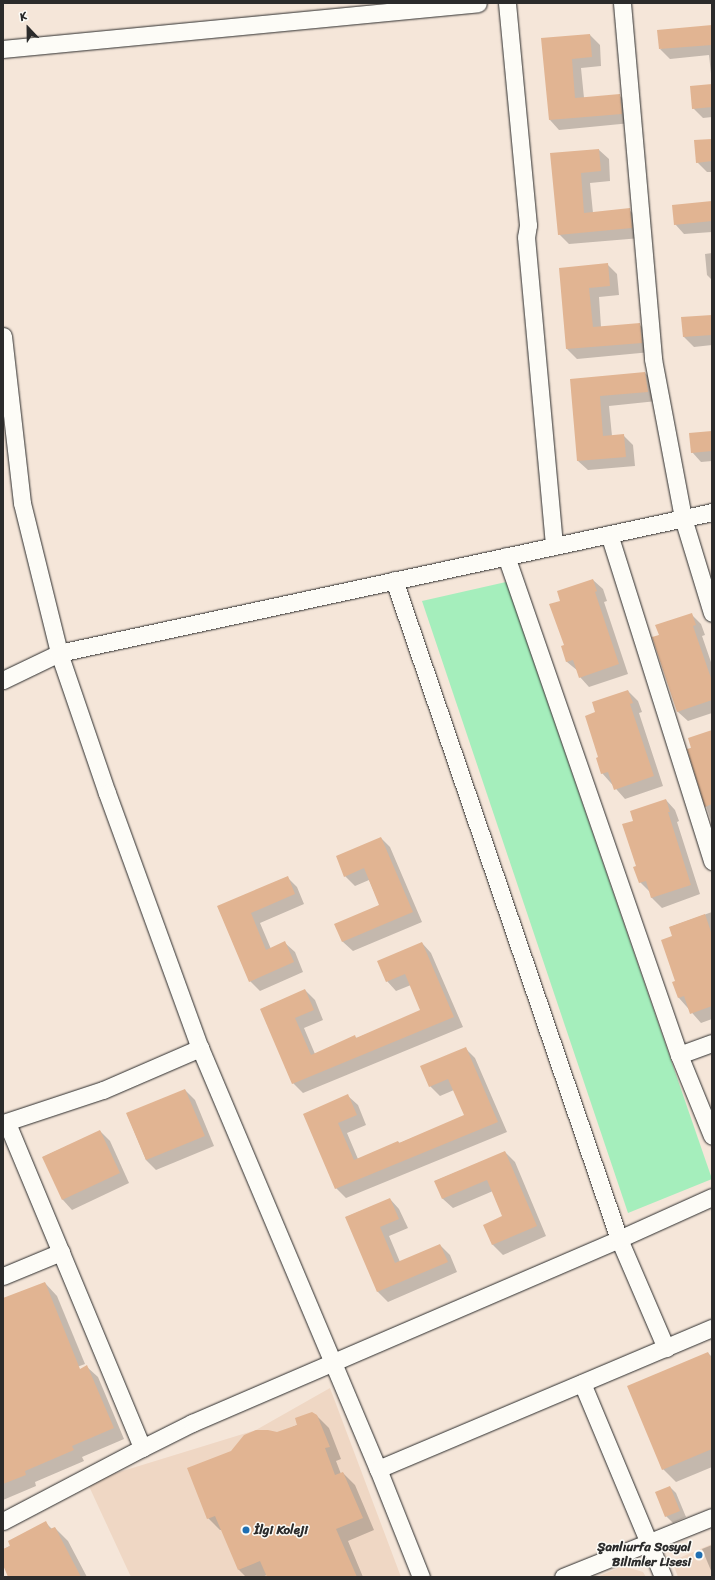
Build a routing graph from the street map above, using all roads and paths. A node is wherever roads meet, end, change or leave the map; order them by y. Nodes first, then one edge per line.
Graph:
1 (478, 3) edge
2 (507, 3) edge
3 (622, 3) edge
4 (340, 9) edge
5 (3, 49) edge
6 (3, 336) edge
7 (5, 366) edge
8 (712, 512) edge
9 (684, 518) junction
10 (609, 534) junction
11 (554, 546) junction
12 (506, 556) junction
13 (394, 580) junction
14 (712, 613) edge
15 (59, 653) junction
16 (3, 680) edge
17 (712, 861) edge
18 (712, 1043) edge
19 (200, 1048) junction
20 (679, 1055) junction
21 (5, 1123) edge
22 (712, 1136) edge
23 (712, 1197) edge
24 (619, 1239) junction
25 (61, 1252) junction
26 (3, 1276) edge
27 (712, 1328) edge
28 (666, 1348) junction
29 (332, 1363) junction
30 (582, 1383) junction
31 (142, 1448) junction
32 (378, 1469) junction
33 (712, 1517) edge
34 (3, 1521) edge
35 (649, 1542) junction
36 (415, 1575) edge
37 (563, 1577) edge
38 (664, 1577) edge

1 - 4 street
2 - 11 street
3 - 9 street
4 - 5 street
6 - 7 street
7 - 15 street
8 - 9 street
9 - 10 street
9 - 14 street
10 - 11 street
10 - 17 street
11 - 12 street
12 - 13 street
12 - 20 street
13 - 15 street
13 - 24 street
15 - 16 street
15 - 19 street
18 - 20 street
19 - 21 street
19 - 29 street
20 - 22 street
21 - 25 street
23 - 24 street
24 - 28 street
24 - 29 street
25 - 26 street
25 - 31 street
27 - 28 street
28 - 30 street
29 - 31 street
29 - 32 street
30 - 32 street
30 - 35 street
31 - 34 street
32 - 36 street
33 - 35 street
35 - 37 street
35 - 38 street

